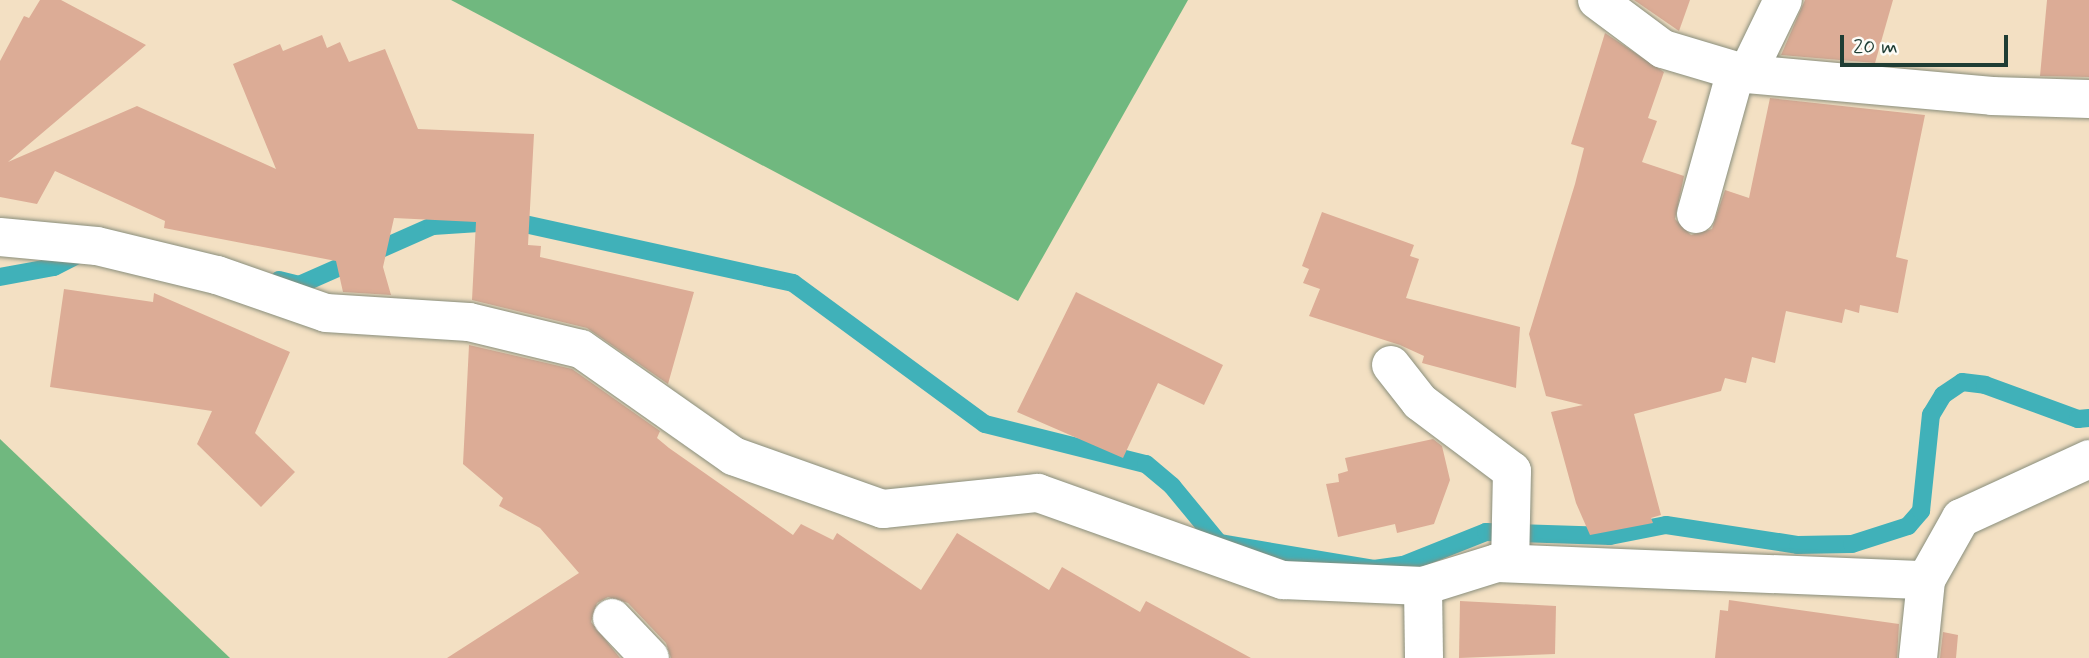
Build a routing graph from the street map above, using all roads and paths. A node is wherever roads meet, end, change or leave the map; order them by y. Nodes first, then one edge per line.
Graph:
1 (1597, 0) edge
2 (1783, 0) edge
3 (1742, 72) junction
4 (2089, 99) edge
5 (1696, 214) dead end
6 (0, 237) edge
7 (1391, 365) dead end
8 (2089, 459) edge
9 (1510, 563) junction
10 (1926, 580) junction
11 (1423, 586) junction
12 (612, 618) dead end
13 (650, 658) edge
14 (1424, 658) edge
15 (1918, 658) edge

1 - 3 street
2 - 3 street
3 - 4 street
3 - 5 street
6 - 11 street
7 - 9 street
8 - 10 street
9 - 10 street
9 - 11 street
10 - 15 street
11 - 14 street
12 - 13 street

